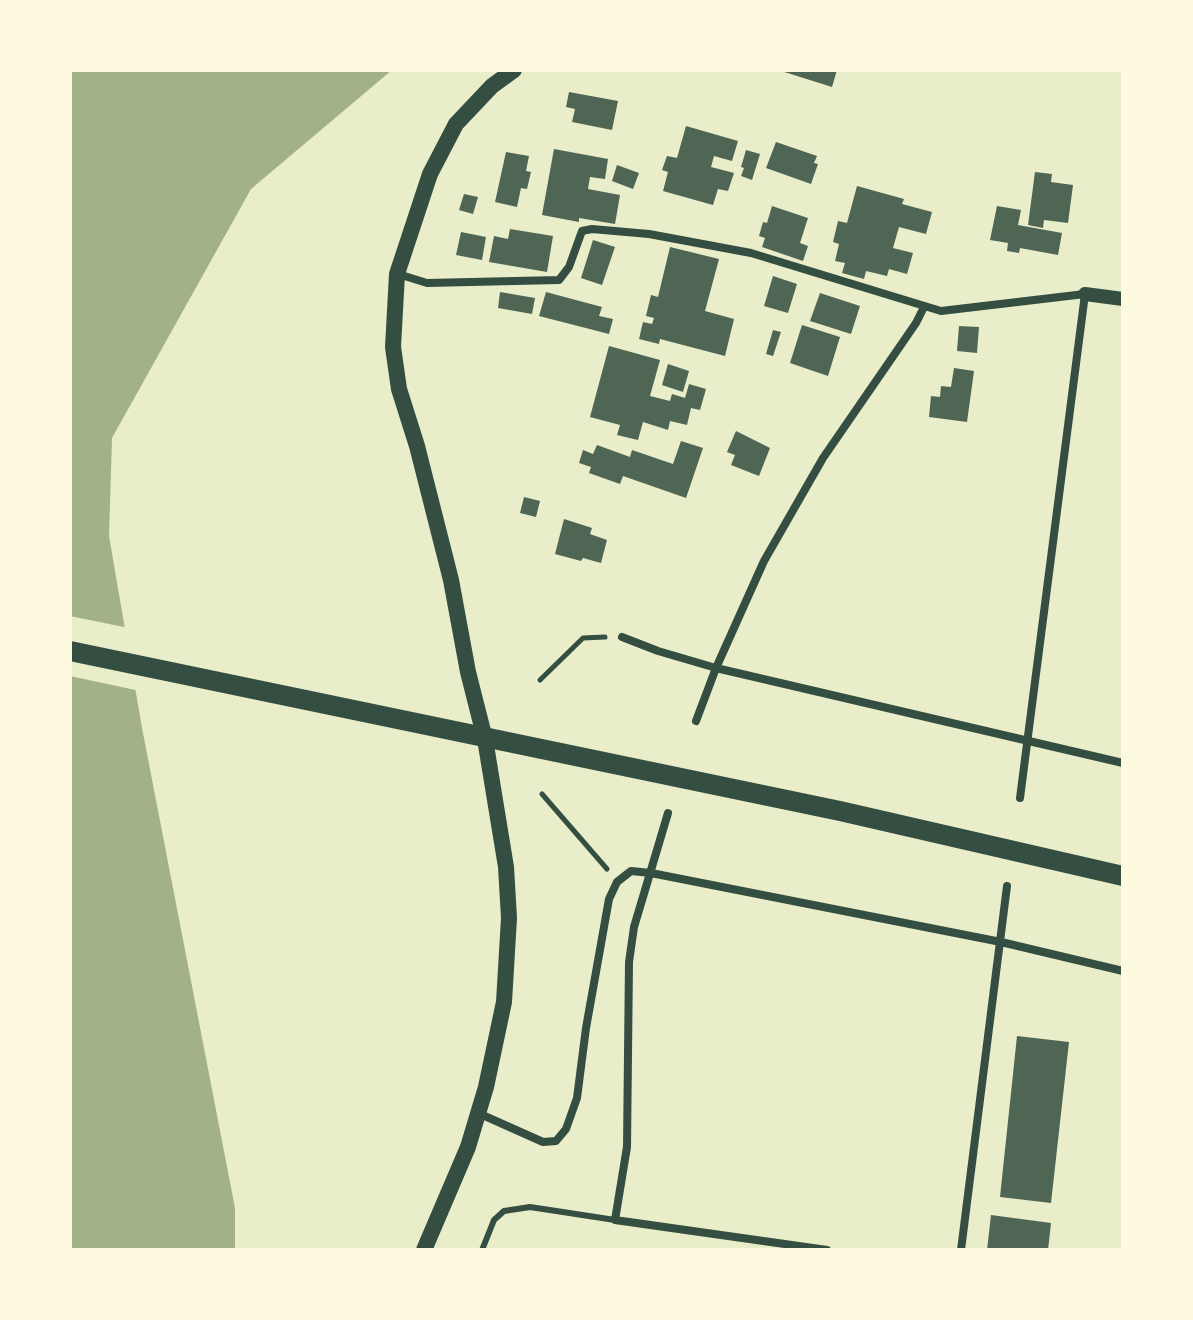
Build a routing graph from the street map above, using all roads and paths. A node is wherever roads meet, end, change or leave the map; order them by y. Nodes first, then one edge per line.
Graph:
1 (514, 70) edge
2 (397, 274) junction
3 (1085, 294) junction
4 (1123, 299) edge
5 (924, 307) junction
6 (622, 637) dead end
7 (583, 638) dead end
8 (70, 651) edge
9 (716, 668) junction
10 (540, 680) dead end
11 (696, 721) dead end
12 (485, 739) junction
13 (1026, 742) junction
14 (1123, 763) edge
15 (542, 794) dead end
16 (1020, 798) dead end
17 (668, 813) dead end
18 (602, 863) dead end
19 (651, 873) junction
20 (1123, 876) edge
21 (1007, 886) dead end
22 (1001, 942) junction
23 (1123, 971) edge
24 (478, 1113) junction
25 (615, 1220) junction
26 (424, 1250) edge
27 (482, 1250) edge
28 (827, 1250) edge
29 (961, 1250) edge

1 - 2 main road
2 - 5 street
2 - 12 main road
3 - 4 street
3 - 5 street
3 - 13 street
5 - 9 street
6 - 9 street
7 - 10 path
8 - 12 main road
9 - 11 street
9 - 13 street
12 - 20 main road
12 - 24 main road
13 - 14 street
13 - 16 street
15 - 18 path
17 - 19 street
19 - 22 street
19 - 24 street
19 - 25 street
21 - 22 street
22 - 23 street
22 - 29 street
24 - 26 main road
25 - 27 lane
25 - 28 street

